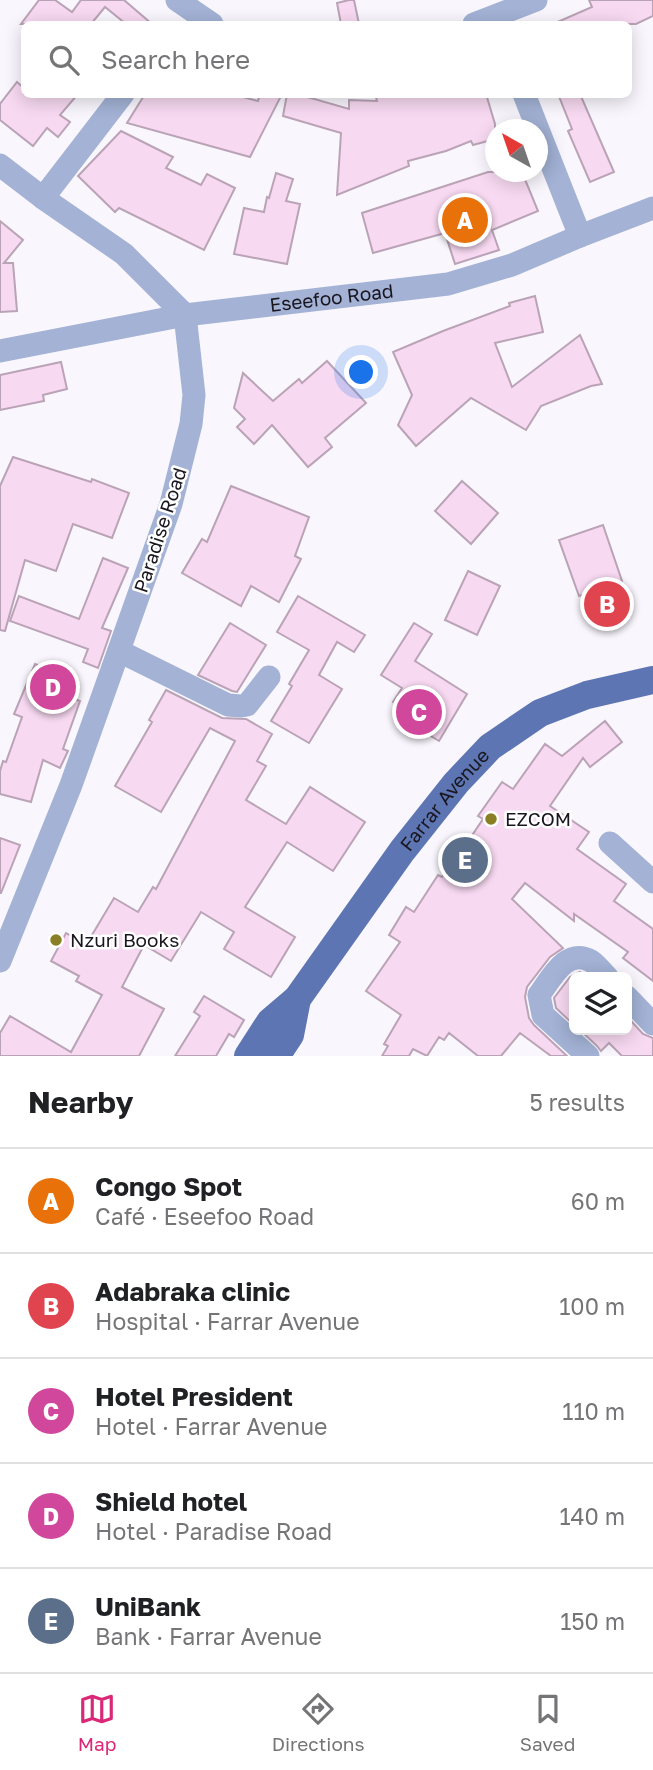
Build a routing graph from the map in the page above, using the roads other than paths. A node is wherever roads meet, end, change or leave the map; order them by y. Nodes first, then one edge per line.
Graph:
1 (536, 0) edge
2 (185, 8) edge
3 (491, 16) edge
4 (207, 21) edge
5 (120, 98) edge
6 (526, 98) edge
7 (0, 164) edge
8 (43, 198) junction
9 (653, 208) edge
10 (580, 236) junction
11 (185, 314) junction
12 (0, 351) edge
13 (119, 651) junction
14 (269, 677) dead end
15 (653, 680) edge
16 (610, 843) dead end
17 (653, 882) edge
18 (0, 961) edge
19 (602, 972) edge
20 (297, 999) junction
21 (632, 1002) edge
22 (653, 1024) edge
23 (248, 1056) edge
24 (276, 1056) edge
25 (588, 1056) edge

1 - 3 street
2 - 4 street
5 - 8 street
6 - 10 street
7 - 8 street
8 - 11 street
9 - 10 street, Eseefoo Road
10 - 11 street, Eseefoo Road
11 - 12 street, Eseefoo Road
11 - 13 street, Paradise Road
13 - 14 street
13 - 18 street, Paradise Road
15 - 20 main road, Farrar Avenue
16 - 17 street
19 - 25 street
20 - 23 main road, Farrar Avenue
20 - 24 main road, Farrar Avenue
21 - 22 street

